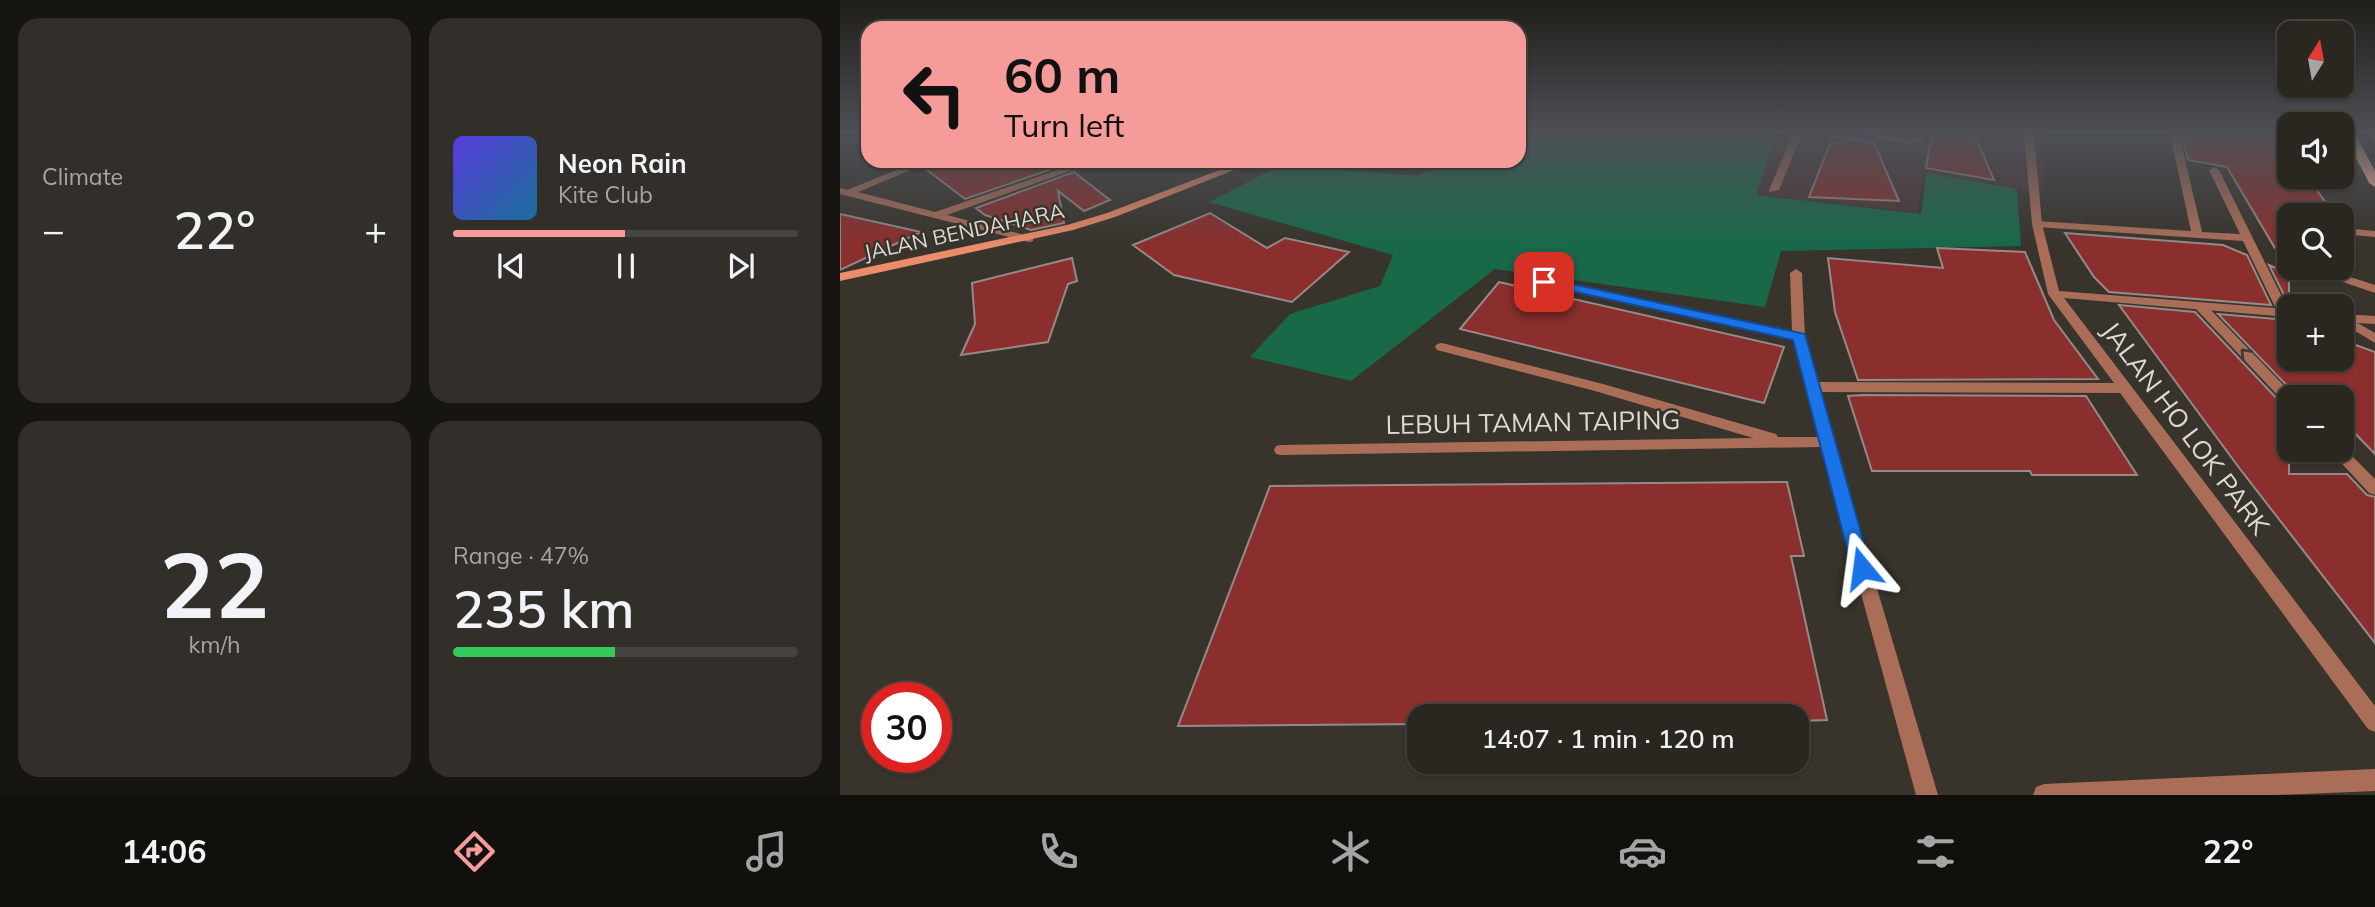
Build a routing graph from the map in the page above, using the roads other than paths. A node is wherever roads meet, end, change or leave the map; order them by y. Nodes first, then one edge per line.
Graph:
1 (900, 171) edge
2 (1064, 171) edge
3 (1226, 171) edge
4 (1782, 171) edge
5 (2033, 171) edge
6 (2182, 171) edge
7 (2215, 171) edge
8 (1774, 190) dead end
9 (844, 192) edge
10 (936, 215) junction
11 (2038, 224) junction
12 (2354, 232) edge
13 (2375, 234) edge
14 (2197, 235) junction
15 (2246, 238) junction
16 (1029, 239) junction
17 (1796, 273) dead end
18 (840, 277) edge
19 (2347, 280) edge
20 (1544, 282) dead end
21 (2375, 289) edge
22 (2054, 294) junction
23 (2277, 296) edge
24 (2201, 307) junction
25 (2277, 312) edge
26 (2354, 319) edge
27 (2375, 320) edge
28 (2354, 326) edge
29 (1799, 337) junction
30 (2375, 339) edge
31 (1442, 347) dead end
32 (2277, 386) edge
33 (1811, 387) junction
34 (2125, 388) junction
35 (1826, 442) junction
36 (1786, 443) junction
37 (1281, 450) dead end
38 (2349, 462) edge
39 (2375, 489) edge
40 (2375, 722) edge
41 (2375, 780) edge
42 (1927, 795) edge
43 (2044, 795) edge

1 - 9 street
2 - 10 street
3 - 16 main road, JALAN BENDAHARA
4 - 8 street
5 - 11 street, JALAN HO LOK PARK
6 - 14 street
7 - 15 street
9 - 10 street
10 - 16 street
11 - 14 street
11 - 22 street, JALAN HO LOK PARK
12 - 13 street
14 - 15 street
15 - 23 street
16 - 18 main road, JALAN BENDAHARA
17 - 29 street
19 - 21 street
20 - 29 street
22 - 24 street
22 - 34 street, JALAN HO LOK PARK
24 - 25 street
32 -> 24 street
26 - 27 street
28 - 30 street
29 - 33 street
31 - 36 street, LEBUH TAMAN TAIPING
33 - 34 street
33 - 35 street
34 - 40 street, JALAN HO LOK PARK
35 - 36 street, LEBUH TAMAN TAIPING
35 - 42 street
36 - 37 street, LEBUH TAMAN TAIPING
38 - 39 street
41 - 43 street

